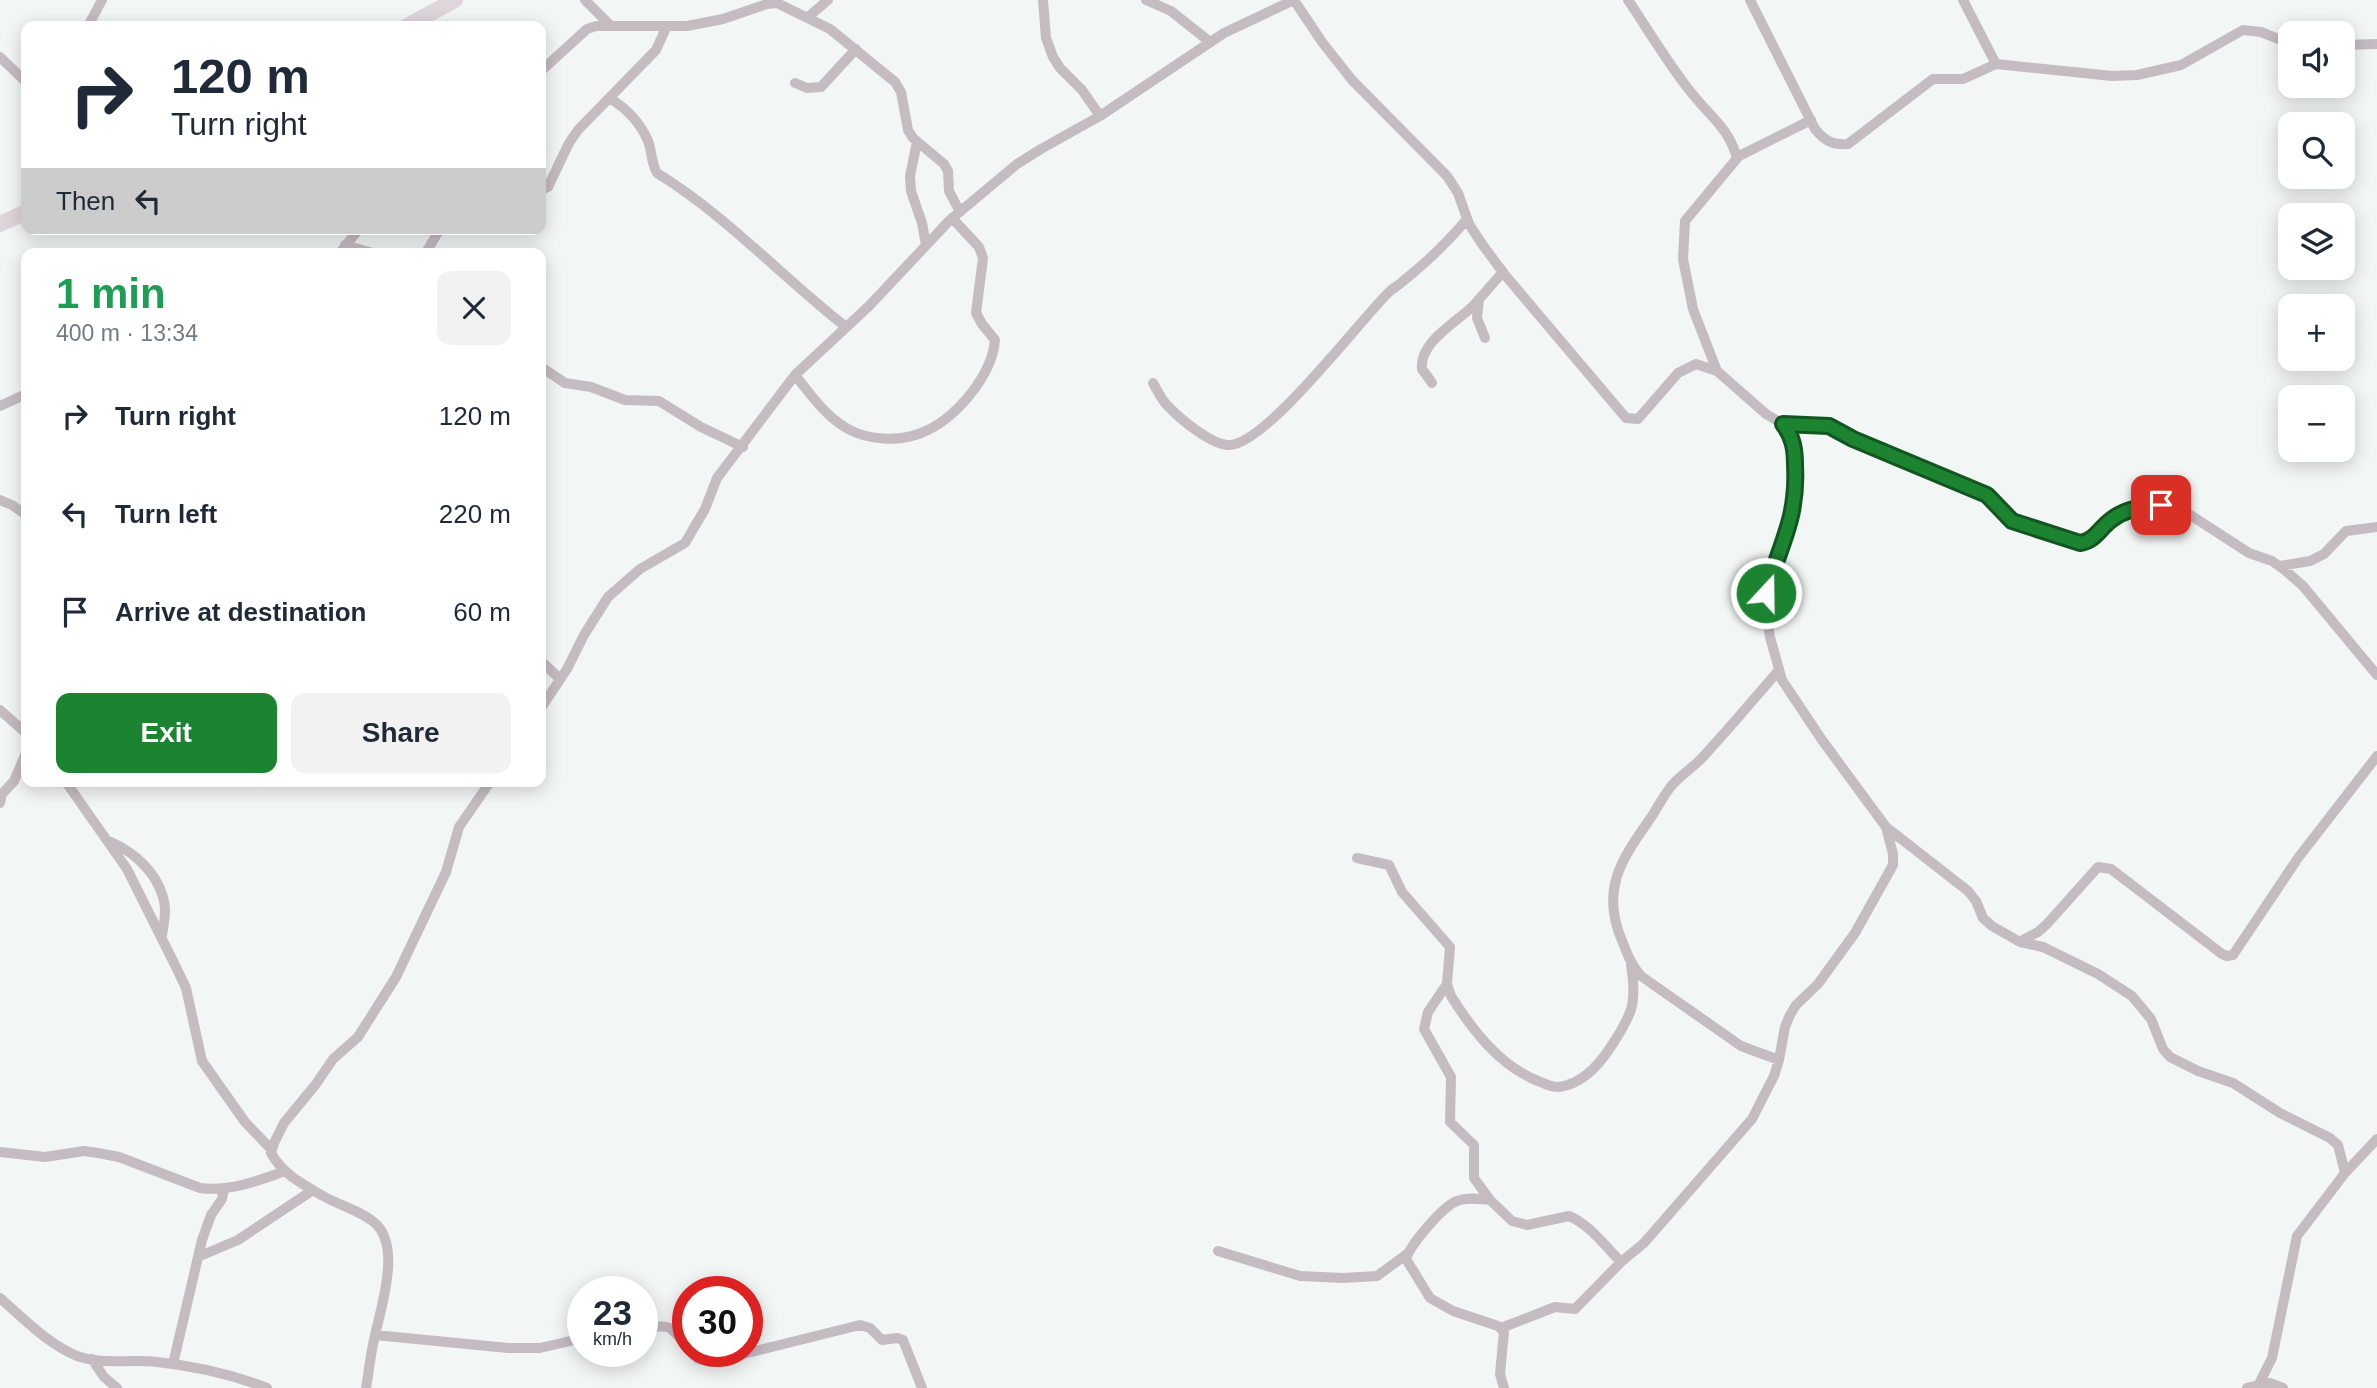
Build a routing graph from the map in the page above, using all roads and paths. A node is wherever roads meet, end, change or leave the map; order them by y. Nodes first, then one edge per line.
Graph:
1 (103, 0) edge
2 (455, 0) edge
3 (585, 0) edge
4 (828, 0) edge
5 (1044, 0) edge
6 (1146, 0) edge
7 (1294, 0) edge
8 (1628, 0) edge
9 (1750, 0) edge
10 (1963, 0) edge
11 (787, 3) edge
12 (808, 17) junction
13 (91, 21) edge
14 (416, 21) edge
15 (610, 24) junction
16 (666, 28) junction
17 (2278, 39) edge
18 (1210, 42) junction
19 (2377, 44) edge
20 (2355, 45) edge
21 (856, 49) junction
22 (0, 57) edge
23 (1996, 64) junction
24 (546, 66) edge
25 (21, 77) edge
26 (794, 83) dead end
27 (611, 99) junction
28 (1100, 116) junction
29 (1811, 120) junction
30 (918, 142) junction
31 (1737, 158) junction
32 (546, 188) edge
33 (21, 214) edge
34 (956, 215) junction
35 (1467, 219) junction
36 (0, 224) edge
37 (926, 245) junction
38 (1503, 272) junction
39 (1479, 299) junction
40 (846, 327) junction
41 (1485, 338) dead end
42 (546, 370) edge
43 (1717, 370) junction
44 (795, 375) junction
45 (1153, 383) dead end
46 (1432, 383) dead end
47 (21, 396) edge
48 (0, 405) edge
49 (1783, 424) junction
50 (743, 447) junction
51 (0, 500) edge
52 (21, 511) edge
53 (2377, 527) edge
54 (2280, 566) junction
55 (546, 666) edge
56 (1779, 670) junction
57 (2377, 675) edge
58 (560, 679) junction
59 (546, 700) edge
60 (0, 710) edge
61 (21, 729) edge
62 (2377, 756) edge
63 (21, 765) edge
64 (70, 787) edge
65 (487, 787) edge
66 (0, 803) edge
67 (1886, 827) junction
68 (108, 841) junction
69 (1357, 858) dead end
70 (162, 937) junction
71 (2020, 942) junction
72 (1631, 962) junction
73 (1447, 984) junction
74 (1779, 1060) junction
75 (2377, 1139) edge
76 (272, 1150) junction
77 (0, 1152) edge
78 (285, 1171) junction
79 (2345, 1173) junction
80 (224, 1189) junction
81 (313, 1190) junction
82 (1490, 1200) junction
83 (1218, 1251) dead end
84 (1407, 1254) junction
85 (200, 1256) junction
86 (1621, 1262) junction
87 (0, 1298) edge
88 (1501, 1328) junction
89 (375, 1335) junction
90 (567, 1342) edge
91 (763, 1349) edge
92 (92, 1359) junction
93 (173, 1364) junction
94 (2259, 1384) junction
95 (117, 1388) edge
96 (267, 1388) edge
97 (366, 1388) edge
98 (922, 1388) edge
99 (1504, 1388) edge
100 (2247, 1388) edge
101 (2283, 1388) edge

1 - 13 street
2 - 14 street
3 - 15 street
4 - 12 street
5 - 28 street
6 - 18 street
7 - 18 street
7 - 35 street
8 - 31 street
9 - 29 street
10 - 23 street
11 - 12 street
11 - 16 street
12 - 21 street
15 - 16 street
15 - 24 street
16 - 27 street
17 - 23 street
18 - 28 street
19 - 20 street
21 - 26 street
21 - 30 street
22 - 25 street
23 - 29 street
27 - 32 street
27 - 40 street
28 - 34 street
29 - 31 street
30 - 34 street
30 - 37 street
31 - 43 street
33 - 36 street
34 - 37 street
34 - 44 street
35 - 38 street
35 - 45 street
37 - 40 street
38 - 39 street
38 - 43 street
39 - 41 street
39 - 46 street
40 - 44 street
42 - 50 street
43 - 49 street
44 - 50 street
47 - 48 street
49 - 54 street
49 - 56 street
50 - 58 street
51 - 52 street
53 - 54 street
54 - 57 street
55 - 58 street
56 - 67 street
56 - 72 street
58 - 59 street
60 - 61 street
62 - 71 street
63 - 66 street
64 - 68 street
65 - 76 street
67 - 71 street
67 - 74 street
68 - 70 street
68 - 70 street
69 - 73 street
70 - 76 street
71 - 79 street
72 - 73 street
72 - 74 street
73 - 82 street
74 - 86 street
75 - 79 street
76 - 78 street
77 - 80 street
78 - 80 street
78 - 81 street
79 - 94 street
80 - 85 street
81 - 85 street
81 - 89 street
82 - 84 street
82 - 86 street
83 - 84 street
84 - 88 street
85 - 93 street
86 - 88 street
87 - 92 street
88 - 99 street
89 - 90 street
89 - 97 street
91 - 98 street
92 - 93 street
92 - 95 street
93 - 96 street
94 - 100 street
94 - 101 street

